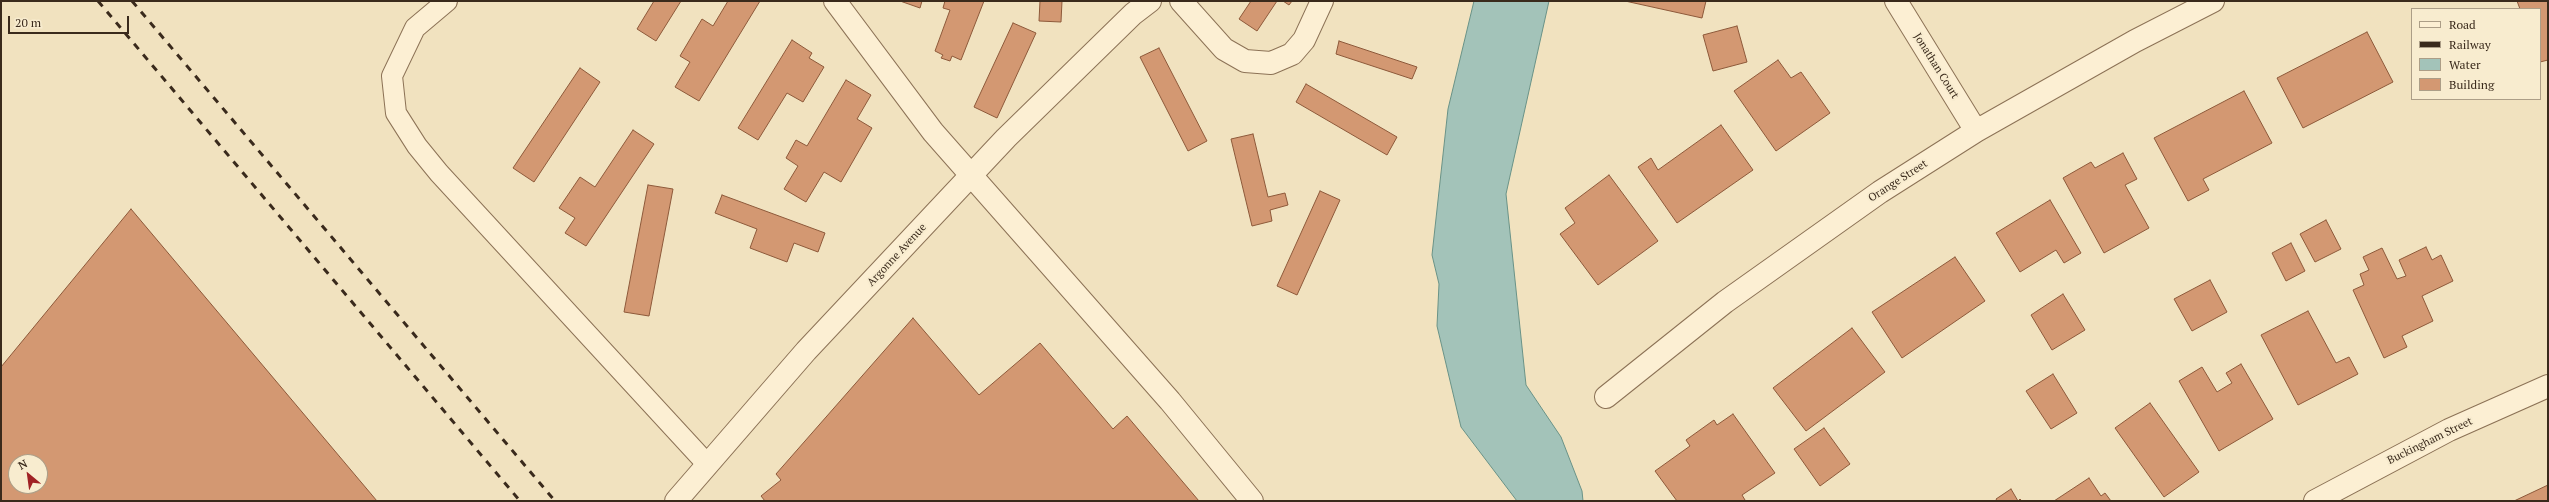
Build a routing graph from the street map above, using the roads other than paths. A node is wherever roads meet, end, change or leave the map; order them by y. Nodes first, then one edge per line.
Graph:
1 (447, 1) edge
2 (835, 1) edge
3 (1150, 1) edge
4 (1181, 1) edge
5 (1322, 1) edge
6 (1896, 1) edge
7 (2213, 1) edge
8 (1976, 131) junction
9 (971, 176) junction
10 (2548, 386) edge
11 (1606, 397) dead end
12 (707, 464) junction
13 (676, 501) edge
14 (1252, 501) edge
15 (2315, 501) edge

1 - 12 lane
2 - 9 street
3 - 9 street, Argonne Avenue
4 - 5 street
6 - 8 street, Jonathan Court
7 - 8 street, Orange Street
8 - 11 street, Orange Street
9 - 12 street, Argonne Avenue
9 - 14 street
10 - 15 street, Buckingham Street
12 - 13 street, Argonne Avenue

